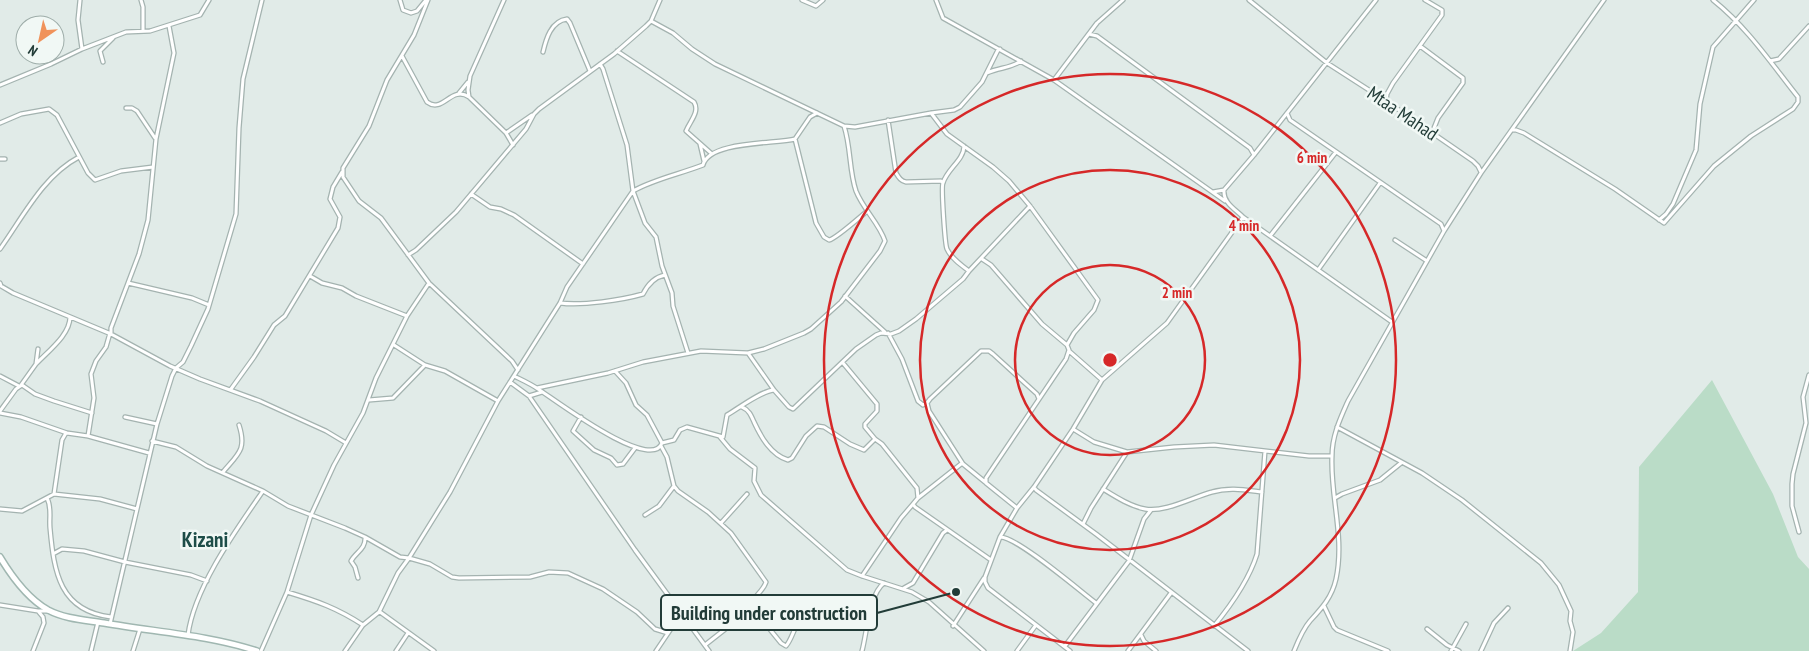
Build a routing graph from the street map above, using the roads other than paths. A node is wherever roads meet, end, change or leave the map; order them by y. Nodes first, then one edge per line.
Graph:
1 (80, 0) edge
2 (141, 0) edge
3 (209, 0) edge
4 (262, 0) edge
5 (400, 0) edge
6 (427, 0) edge
7 (504, 0) edge
8 (660, 0) edge
9 (802, 0) edge
10 (823, 0) edge
11 (936, 0) edge
12 (1123, 0) edge
13 (1249, 0) edge
14 (1376, 0) edge
15 (1425, 0) edge
16 (1604, 0) edge
17 (1713, 0) edge
18 (1754, 0) edge
19 (651, 21) junction
20 (1737, 22) junction
21 (169, 26) junction
22 (1732, 26) junction
23 (1741, 26) junction
24 (1809, 26) edge
25 (142, 31) junction
26 (1089, 34) junction
27 (114, 38) junction
28 (1420, 46) junction
29 (82, 49) junction
30 (1000, 49) junction
31 (616, 51) junction
32 (543, 52) dead end
33 (402, 56) junction
34 (1779, 59) junction
35 (1021, 61) junction
36 (1769, 61) junction
37 (103, 62) dead end
38 (1326, 62) junction
39 (600, 64) junction
40 (1776, 69) junction
41 (590, 71) junction
42 (987, 73) junction
43 (1054, 80) junction
44 (468, 82) junction
45 (0, 85) edge
46 (459, 92) junction
47 (469, 97) junction
48 (1386, 101) junction
49 (126, 108) dead end
50 (931, 112) junction
51 (1287, 112) junction
52 (817, 113) junction
53 (534, 114) junction
54 (888, 120) junction
55 (1281, 120) junction
56 (1290, 120) junction
57 (0, 123) edge
58 (844, 126) junction
59 (1511, 130) junction
60 (506, 133) junction
61 (1432, 134) junction
62 (156, 139) junction
63 (795, 139) junction
64 (700, 143) junction
65 (513, 145) junction
66 (964, 146) junction
67 (1336, 152) junction
68 (712, 154) junction
69 (1254, 155) junction
70 (79, 157) junction
71 (5, 158) dead end
72 (0, 159) edge
73 (704, 161) junction
74 (1487, 164) junction
75 (1478, 166) junction
76 (152, 167) junction
77 (342, 171) junction
78 (1481, 173) junction
79 (942, 183) junction
80 (1380, 183) junction
81 (1224, 190) junction
82 (633, 191) junction
83 (1213, 192) junction
84 (471, 194) junction
85 (1225, 201) junction
86 (1030, 206) junction
87 (866, 212) junction
88 (1244, 217) junction
89 (1659, 220) junction
90 (1451, 221) junction
91 (1441, 224) junction
92 (1444, 231) junction
93 (1270, 236) junction
94 (8, 238) junction
95 (0, 240) edge
96 (1395, 240) dead end
97 (0, 250) edge
98 (408, 255) junction
99 (981, 259) junction
100 (1426, 261) junction
101 (582, 264) junction
102 (1318, 270) junction
103 (969, 271) junction
104 (666, 275) junction
105 (310, 276) junction
106 (128, 283) junction
107 (429, 283) junction
108 (0, 285) edge
109 (845, 296) junction
110 (560, 303) junction
111 (209, 305) junction
112 (407, 316) junction
113 (70, 317) junction
114 (1392, 322) junction
115 (886, 333) junction
116 (110, 334) junction
117 (394, 344) junction
118 (1067, 345) junction
119 (38, 350) dead end
120 (1068, 350) junction
121 (688, 353) junction
122 (748, 353) junction
123 (843, 363) junction
124 (36, 364) junction
125 (425, 365) junction
126 (176, 368) junction
127 (518, 370) junction
128 (615, 371) junction
129 (1809, 375) edge
130 (0, 376) edge
131 (514, 376) junction
132 (1102, 380) junction
133 (510, 382) junction
134 (20, 386) junction
135 (537, 388) junction
136 (231, 389) junction
137 (774, 390) junction
138 (1045, 391) junction
139 (543, 392) junction
140 (1037, 394) junction
141 (529, 396) junction
142 (369, 400) junction
143 (1039, 400) junction
144 (498, 401) junction
145 (928, 403) junction
146 (741, 406) junction
147 (0, 412) edge
148 (92, 413) junction
149 (125, 417) dead end
150 (581, 417) junction
151 (157, 424) junction
152 (239, 425) dead end
153 (1337, 427) junction
154 (1073, 429) junction
155 (61, 431) junction
156 (67, 433) junction
157 (63, 436) junction
158 (88, 436) junction
159 (720, 437) junction
160 (875, 439) junction
161 (152, 441) junction
162 (346, 443) junction
163 (662, 444) junction
164 (635, 448) junction
165 (1265, 451) junction
166 (149, 452) junction
167 (1127, 452) junction
168 (1332, 456) junction
169 (1401, 462) junction
170 (963, 464) junction
171 (224, 472) junction
172 (986, 483) junction
173 (674, 486) junction
174 (1034, 487) junction
175 (1103, 489) junction
176 (263, 491) junction
177 (1262, 492) junction
178 (54, 494) junction
179 (747, 494) dead end
180 (47, 498) junction
181 (918, 498) junction
182 (1335, 498) junction
183 (913, 504) junction
184 (1017, 508) junction
185 (0, 509) edge
186 (137, 509) junction
187 (1151, 510) junction
188 (310, 515) junction
189 (645, 515) dead end
190 (721, 523) junction
191 (1082, 525) junction
192 (948, 530) junction
193 (1799, 532) dead end
194 (365, 537) junction
195 (1000, 537) junction
196 (54, 554) junction
197 (1131, 554) junction
198 (1124, 556) junction
199 (0, 557) edge
200 (400, 557) junction
201 (408, 558) junction
202 (991, 560) junction
203 (1130, 561) junction
204 (125, 562) junction
205 (404, 565) junction
206 (862, 576) junction
207 (985, 577) junction
208 (358, 578) dead end
209 (207, 581) junction
210 (884, 583) junction
211 (912, 583) junction
212 (904, 588) junction
213 (287, 592) junction
214 (912, 592) junction
215 (1171, 593) junction
216 (1096, 603) junction
217 (751, 604) junction
218 (0, 605) edge
219 (1324, 606) junction
220 (1508, 608) dead end
221 (38, 611) junction
222 (50, 611) junction
223 (379, 612) junction
224 (681, 614) junction
225 (111, 618) junction
226 (98, 622) junction
227 (110, 624) junction
228 (868, 624) junction
229 (1466, 624) dead end
230 (1036, 625) junction
231 (363, 626) junction
232 (953, 626) junction
233 (1214, 626) junction
234 (140, 629) junction
235 (1427, 629) dead end
236 (409, 633) junction
237 (668, 634) junction
238 (1141, 635) junction
239 (188, 636) junction
240 (1136, 640) junction
241 (1144, 641) junction
242 (705, 645) junction
243 (1065, 646) junction
244 (1451, 649) edge
245 (249, 650) edge
246 (980, 650) edge
247 (33, 651) edge
248 (91, 651) edge
249 (133, 651) edge
250 (257, 651) edge
251 (261, 651) edge
252 (345, 651) edge
253 (396, 651) edge
254 (434, 651) edge
255 (656, 651) edge
256 (709, 651) edge
257 (862, 651) edge
258 (1017, 651) edge
259 (1070, 651) edge
260 (1128, 651) edge
261 (1156, 651) edge
262 (1248, 651) edge
263 (1294, 651) edge
264 (1388, 651) edge
265 (1459, 651) edge
266 (1481, 651) edge
267 (1570, 651) edge

1 - 29 street
2 - 25 street
3 - 21 street
4 - 111 street
5 - 6 street
6 - 33 street
7 - 44 street
8 - 19 street
9 - 10 street
11 - 30 street
12 - 26 street
13 - 38 street, Mtaa Mahad
14 - 38 street
15 - 28 street
16 - 59 street
17 - 20 street
18 - 20 street
19 - 31 street
19 - 52 street
20 - 22 street
20 - 23 street
21 - 25 street
21 - 62 street
22 - 23 street
22 - 89 street
23 - 36 street
24 - 34 street
25 - 27 street
26 - 43 street
26 - 69 street
27 - 29 street
27 - 37 street
28 - 48 street
28 - 61 street
29 - 45 street
30 - 35 street
30 - 42 street
31 - 39 street
31 - 64 street
32 - 41 street
33 - 46 street
33 - 77 street
34 - 36 street
34 - 40 street
35 - 42 street
35 - 43 street
36 - 40 street
38 - 48 street, Mtaa Mahad
38 - 51 street
39 - 41 street
39 - 82 street
40 - 89 street
41 - 53 street
42 - 50 street
43 - 83 street
44 - 46 street
44 - 47 street
46 - 47 street
47 - 60 street
48 - 61 street, Mtaa Mahad
49 - 62 street
50 - 54 street
50 - 66 street
51 - 55 street
51 - 56 street
52 - 58 street
52 - 63 street
53 - 60 street
53 - 65 street
54 - 58 street
54 - 79 street
55 - 56 street
55 - 69 street
56 - 67 street
57 - 70 street
58 - 87 street
59 - 74 street
59 - 89 street
60 - 65 street
61 - 75 street, Mtaa Mahad
62 - 76 street
63 - 68 street
63 - 87 street
64 - 68 street
64 - 73 street
65 - 84 street
66 - 79 street
66 - 86 street
67 - 80 street
67 - 93 street
68 - 73 street
69 - 81 street
70 - 76 street
70 - 94 street
71 - 72 street
73 - 82 street
74 - 75 street
74 - 78 street
75 - 78 street
76 - 106 street
77 - 98 street
77 - 105 street
78 - 90 street
79 - 103 street
80 - 91 street
80 - 102 street
81 - 83 street
81 - 85 street
82 - 101 street
82 - 104 street
83 - 85 street
84 - 98 street
84 - 101 street
85 - 88 street
86 - 99 street
86 - 118 street
87 - 109 street
88 - 93 street
88 - 132 street
90 - 91 street
90 - 92 street
91 - 92 street
92 - 100 street
93 - 102 street
94 - 95 street
94 - 97 street
96 - 100 street
98 - 107 street
99 - 103 street
99 - 118 street
100 - 114 street
101 - 110 street
102 - 114 street
103 - 115 street
104 - 110 street
104 - 121 street
105 - 112 street
105 - 136 street
106 - 111 street
106 - 116 street
107 - 112 street
107 - 127 street
108 - 113 street
109 - 115 street
109 - 122 street
110 - 127 street
111 - 126 street
112 - 117 street
113 - 116 street
113 - 124 street
114 - 153 street
115 - 123 street
115 - 145 street
116 - 126 street
116 - 148 street
117 - 125 street
117 - 142 street
118 - 120 street
119 - 124 street
120 - 132 street
120 - 138 street
121 - 122 street
121 - 128 street
122 - 137 street
123 - 137 street
123 - 160 street
124 - 134 street
125 - 142 street
125 - 144 street
126 - 136 street
126 - 151 street
127 - 131 street
128 - 135 street
128 - 163 street
129 - 193 street
130 - 134 street
131 - 133 street
131 - 135 street
132 - 154 street
133 - 141 street
133 - 144 street
134 - 147 street
134 - 148 street
135 - 139 street
136 - 162 street
137 - 146 street
138 - 140 street
138 - 143 street
139 - 141 street
139 - 150 street
140 - 143 street
140 - 145 street
141 - 224 street
142 - 162 street
143 - 172 street
144 - 201 street
145 - 170 street
146 - 159 street
146 - 160 street
147 - 155 street
148 - 158 street
149 - 151 street
150 - 164 street
150 - 164 street
151 - 161 street
152 - 171 street
153 - 168 street
153 - 169 street
154 - 167 street
154 - 174 street
155 - 156 street
155 - 157 street
156 - 157 street
156 - 158 street
157 - 178 street
158 - 166 street
159 - 163 street
159 - 206 street
160 - 181 street
161 - 166 street
161 - 171 street
162 - 188 street
163 - 164 street
163 - 173 street
165 - 167 street
165 - 168 street
165 - 177 street
166 - 186 street
167 - 175 street
168 - 182 street
169 - 182 street
169 - 267 street
170 - 172 street
170 - 181 street
171 - 176 street
172 - 184 street
173 - 189 street
173 - 190 street
174 - 184 street
174 - 191 street
175 - 187 street
175 - 191 street
176 - 188 street
176 - 209 street
177 - 187 street
177 - 233 street
178 - 180 street
178 - 186 street
179 - 190 street
180 - 185 street
180 - 196 street
181 - 183 street
182 - 219 street
183 - 192 street
183 - 206 street
184 - 195 street
186 - 204 street
187 - 197 street
188 - 194 street
188 - 213 street
190 - 217 street
191 - 198 street
192 - 202 street
192 - 211 street
194 - 200 street
194 - 208 street
195 - 202 street
195 - 216 street
196 - 204 street
196 - 225 street
197 - 198 street
197 - 203 street
198 - 203 street
199 - 222 main road
200 - 201 street
200 - 205 street
201 - 205 street
201 - 237 street
202 - 207 street
203 - 215 street
203 - 216 street
204 - 209 street
204 - 225 street
205 - 223 street
206 - 210 street
207 - 230 street
207 - 232 street
209 - 239 street
210 - 212 street
210 - 228 street
211 - 212 street
211 - 214 street
212 - 214 street
213 - 231 street
213 - 251 street
214 - 232 street
215 - 233 street
215 - 238 street
216 - 243 street
217 - 228 street
217 - 242 street
218 - 221 street
219 - 263 street
219 - 264 street
220 - 266 street
221 - 222 street
221 - 247 street
222 - 226 main road
223 - 231 street
223 - 236 street
224 - 237 street
224 - 242 street
225 - 227 street
226 - 227 main road
226 - 248 street
227 - 234 main road
228 - 257 street
229 - 244 street
230 - 243 street
230 - 258 street
231 - 252 street
232 - 246 street
233 - 262 street
234 - 239 main road
234 - 249 street
235 - 244 street
236 - 253 street
236 - 254 street
237 - 255 street
238 - 240 street
238 - 241 street
239 - 245 main road
240 - 241 street
240 - 260 street
241 - 261 street
242 - 256 street
243 - 259 street
244 - 265 street
245 - 250 main road

